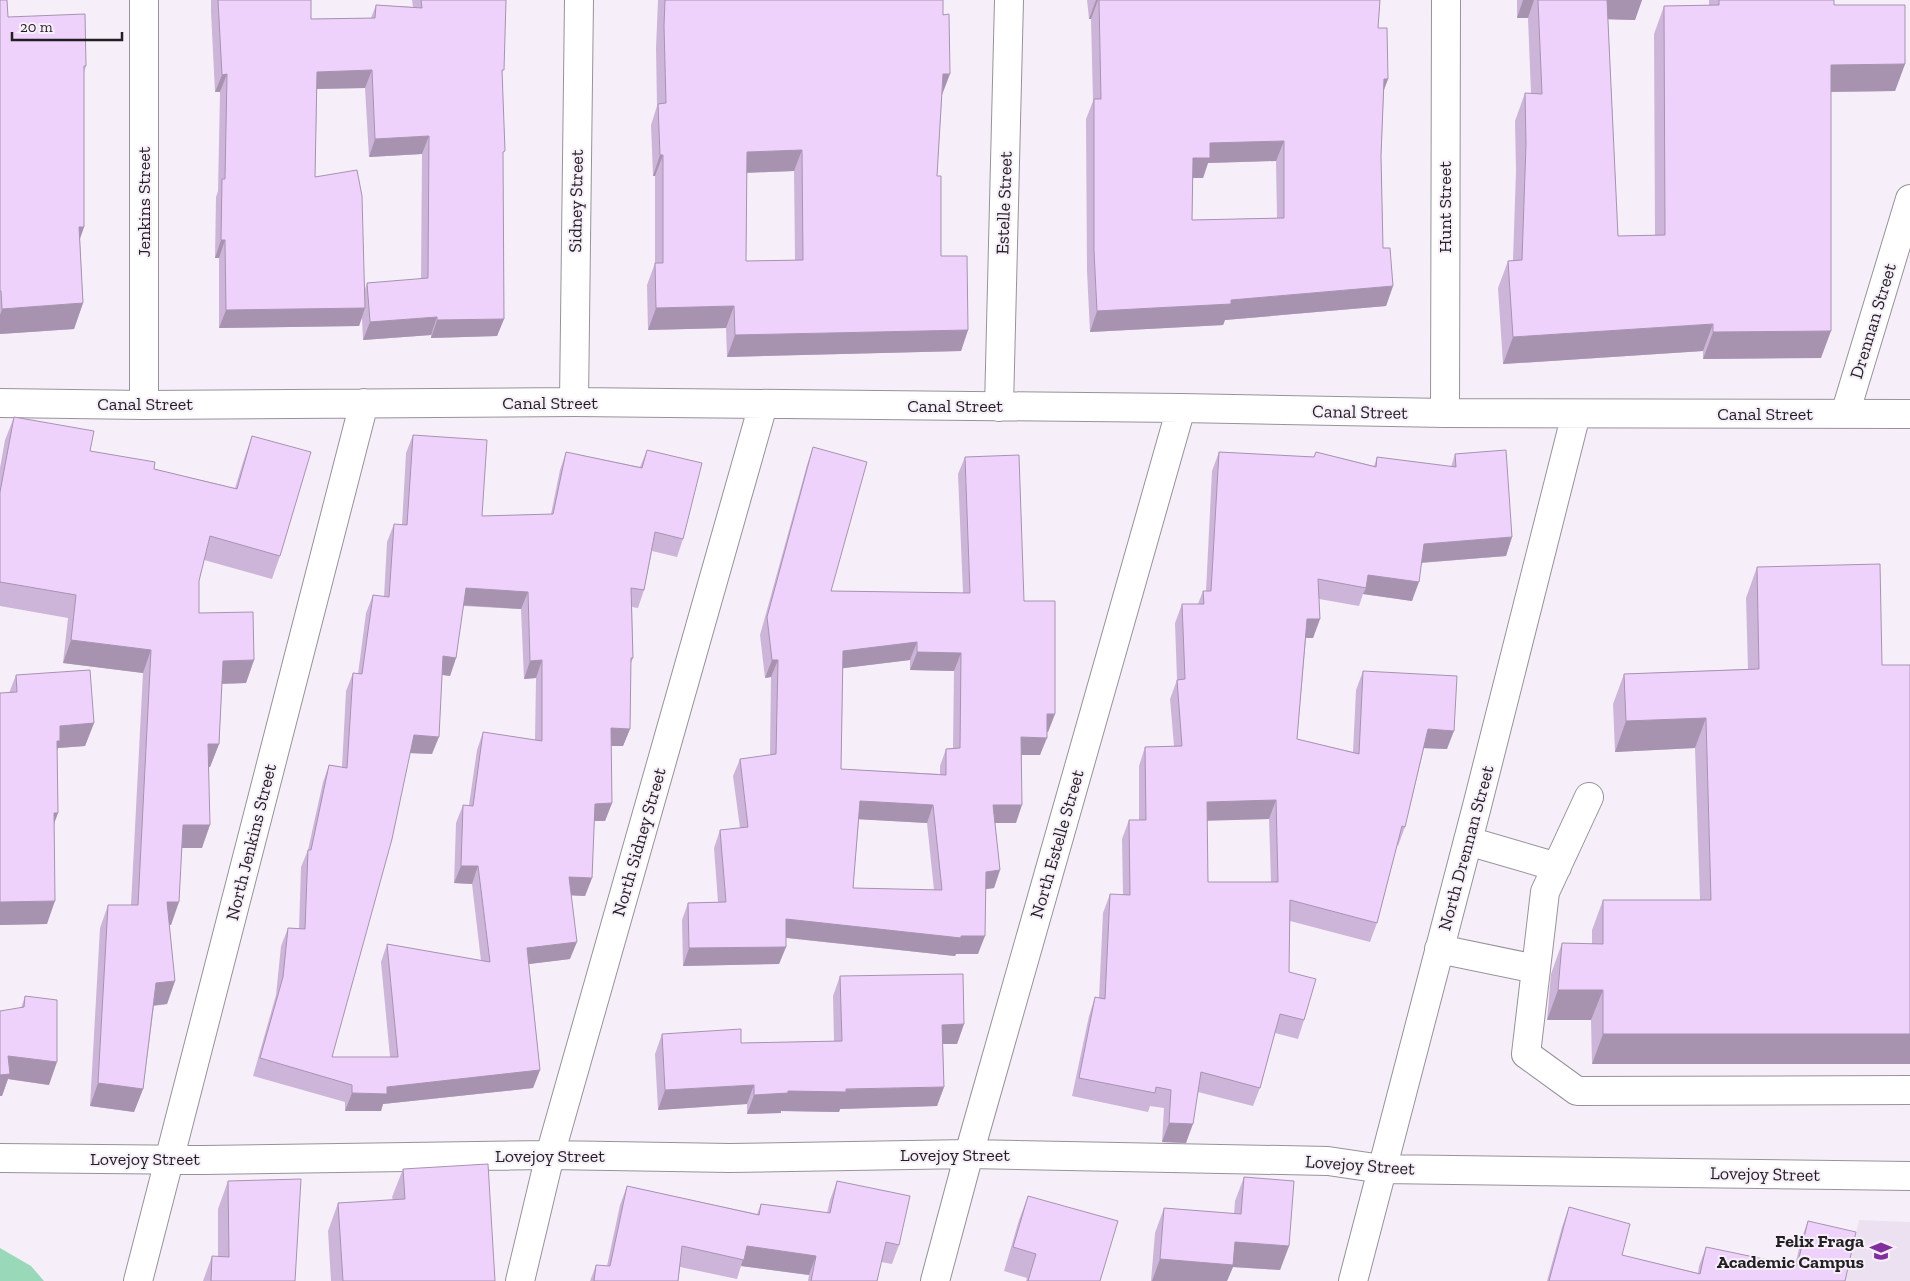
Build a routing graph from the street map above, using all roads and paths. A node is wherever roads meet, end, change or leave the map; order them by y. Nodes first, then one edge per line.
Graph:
1 (144, 0) edge
2 (579, 0) edge
3 (1009, 0) edge
4 (1446, 0) edge
5 (1910, 199) edge
6 (574, 402) junction
7 (0, 403) edge
8 (364, 403) junction
9 (144, 405) junction
10 (763, 405) junction
11 (999, 406) junction
12 (1182, 408) junction
13 (1445, 413) junction
14 (1576, 414) junction
15 (1845, 414) junction
16 (1910, 414) edge
17 (1589, 797) dead end
18 (1468, 841) junction
19 (1557, 866) junction
20 (1439, 949) junction
21 (1536, 969) junction
22 (1910, 1090) edge
23 (968, 1154) junction
24 (550, 1155) junction
25 (0, 1158) edge
26 (169, 1160) junction
27 (1382, 1169) junction
28 (1910, 1176) edge
29 (138, 1281) edge
30 (520, 1281) edge
31 (935, 1281) edge
32 (1353, 1281) edge

1 - 9 street, Jenkins Street
2 - 6 street, Sidney Street
3 - 11 street, Estelle Street
4 - 13 street, Hunt Street
5 - 15 street, Drennan Street
6 - 8 street, Canal Street
6 - 10 street, Canal Street
7 - 9 street, Canal Street
8 - 9 street, Canal Street
8 - 26 street, North Jenkins Street
10 - 11 street, Canal Street
10 - 24 street, North Sidney Street
11 - 12 street, Canal Street
12 - 13 street, Canal Street
12 - 23 street, North Estelle Street
13 - 14 street, Canal Street
14 - 15 street, Canal Street
14 - 18 street, North Drennan Street
15 - 16 street, Canal Street
17 - 19 street
18 - 19 street
18 - 20 street, North Drennan Street
19 - 21 street
20 - 21 street
20 - 27 street, North Drennan Street
21 - 22 street
23 - 24 street, Lovejoy Street
23 - 27 street, Lovejoy Street
23 - 31 street, North Estelle Street
24 - 26 street, Lovejoy Street
24 - 30 street, North Sidney Street
25 - 26 street, Lovejoy Street
26 - 29 street, North Jenkins Street
27 - 28 street, Lovejoy Street
27 - 32 street, North Drennan Street

